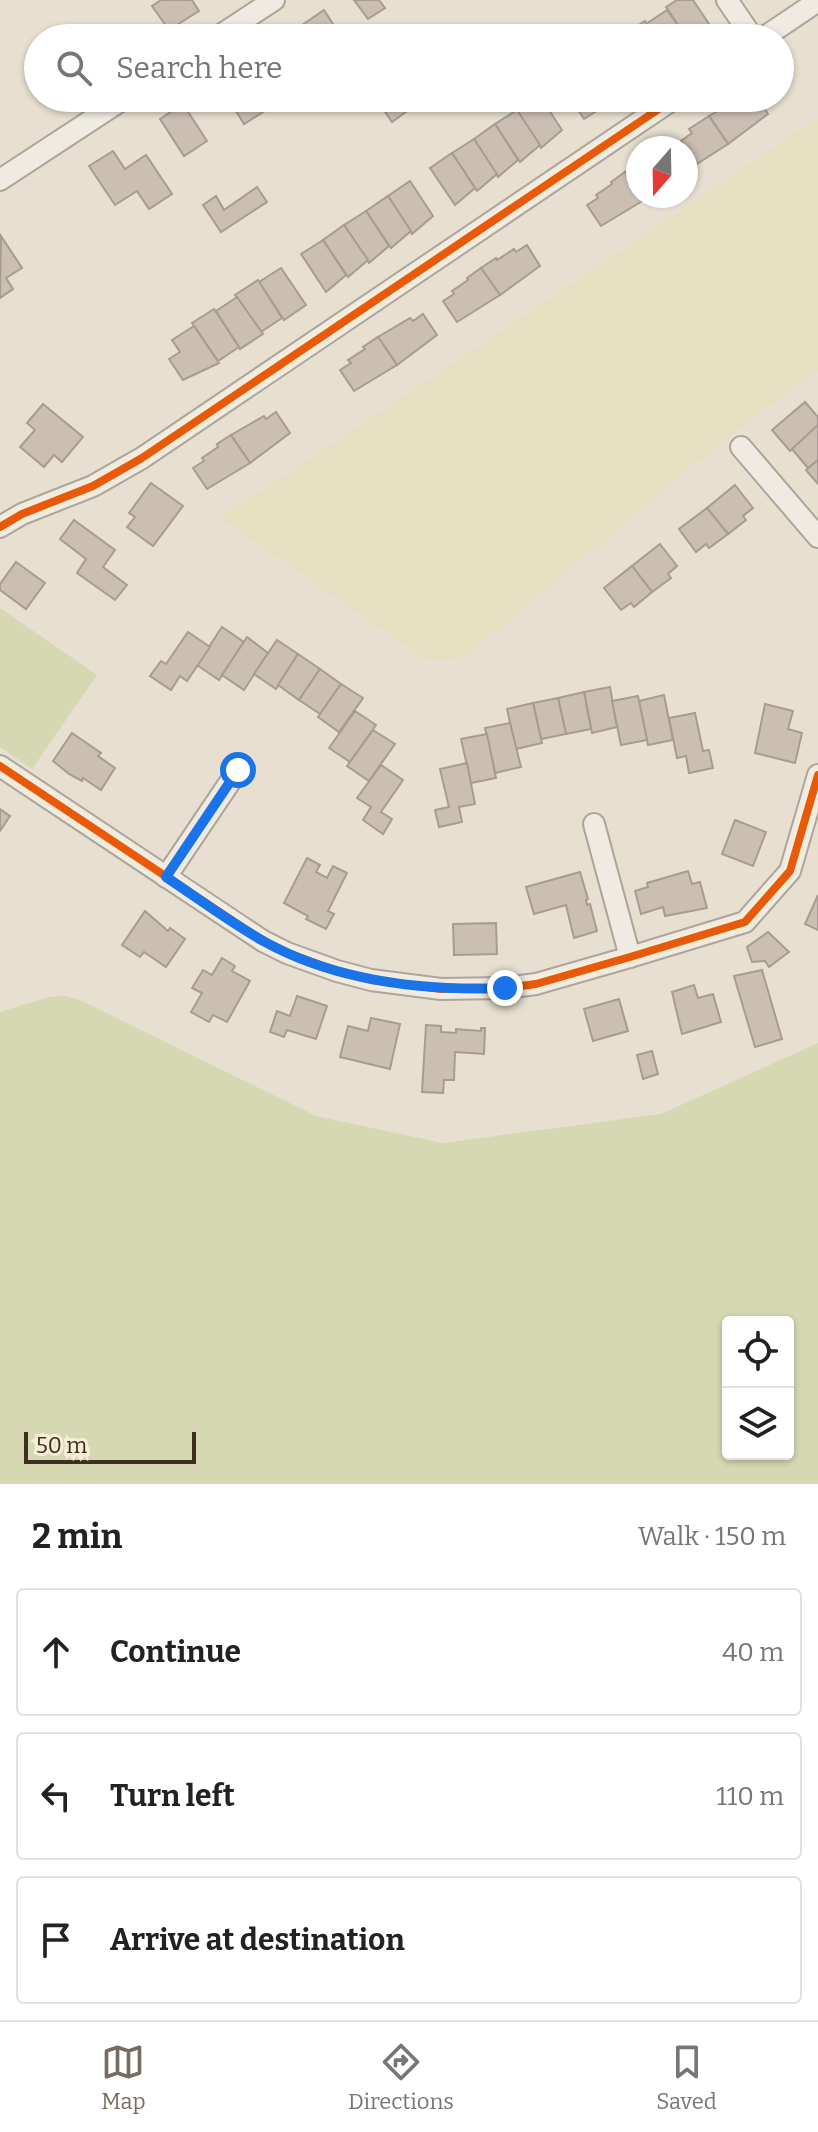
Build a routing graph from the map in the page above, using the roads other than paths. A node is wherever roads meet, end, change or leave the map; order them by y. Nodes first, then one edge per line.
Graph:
1 (274, 0) edge
2 (727, 0) edge
3 (818, 1) edge
4 (237, 24) edge
5 (743, 24) edge
6 (784, 24) edge
7 (104, 112) edge
8 (654, 112) edge
9 (0, 180) edge
10 (741, 447) dead end
11 (0, 527) edge
12 (818, 537) edge
13 (0, 766) edge
14 (238, 770) dead end
15 (818, 775) edge
16 (594, 824) dead end
17 (166, 877) junction
18 (630, 957) junction

1 - 4 street
2 - 5 street
3 - 6 street
7 - 9 street
8 - 11 street
10 - 12 street
13 - 17 street
14 - 17 street
15 - 18 street
16 - 18 street
17 - 18 street

